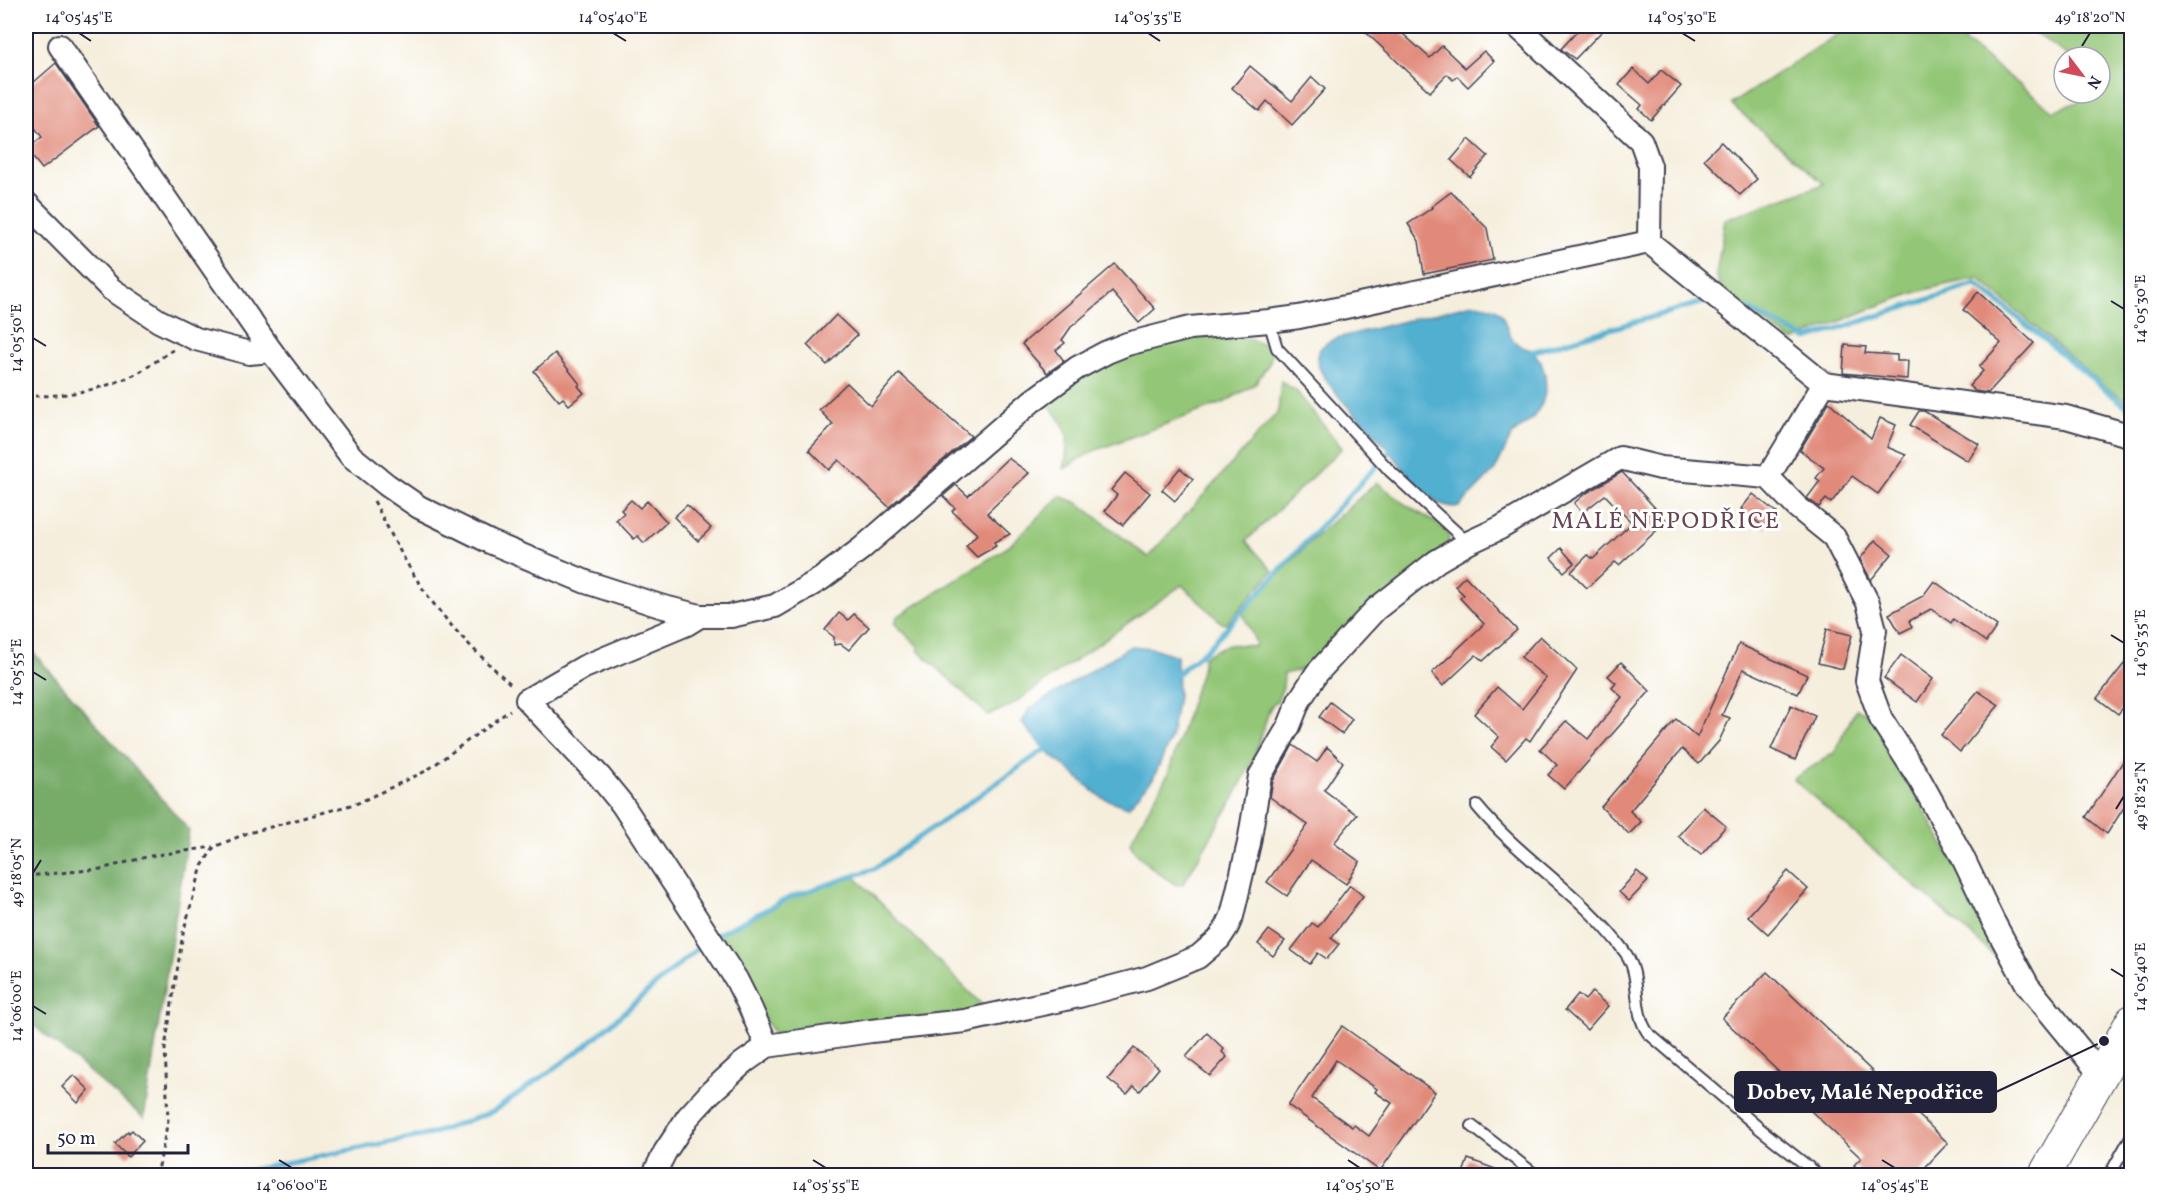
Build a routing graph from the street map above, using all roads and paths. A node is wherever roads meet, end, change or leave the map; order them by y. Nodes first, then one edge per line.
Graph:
1 (1516, 26) edge
2 (60, 46) dead end
3 (26, 203) edge
4 (1648, 242) junction
5 (1269, 321) junction
6 (196, 339) junction
7 (271, 351) junction
8 (1824, 384) junction
9 (26, 396) edge
10 (2132, 436) edge
11 (1768, 477) junction
12 (371, 495) dead end
13 (1468, 543) junction
14 (700, 616) junction
15 (527, 700) junction
16 (1477, 806) dead end
17 (214, 847) junction
18 (26, 876) edge
19 (2132, 1021) edge
20 (766, 1046) junction
21 (2114, 1068) edge
22 (1472, 1126) dead end
23 (2132, 1135) edge
24 (157, 1176) edge
25 (653, 1176) edge
26 (1537, 1176) edge
27 (1820, 1176) edge
28 (2044, 1176) edge
29 (2109, 1176) edge

1 - 4 street
2 - 7 street
3 - 6 street
4 - 5 street
4 - 8 street
5 - 13 lane
5 - 14 street
6 - 7 street
6 - 9 path
7 - 14 street
8 - 10 street
8 - 11 street
11 - 13 street
11 - 21 street
12 - 15 path
13 - 20 street
14 - 15 street
15 - 17 path
15 - 20 street
16 - 27 lane
17 - 18 path
17 - 24 path
19 - 21 main road
20 - 25 street
21 - 28 main road
22 - 26 lane
23 - 29 lane

